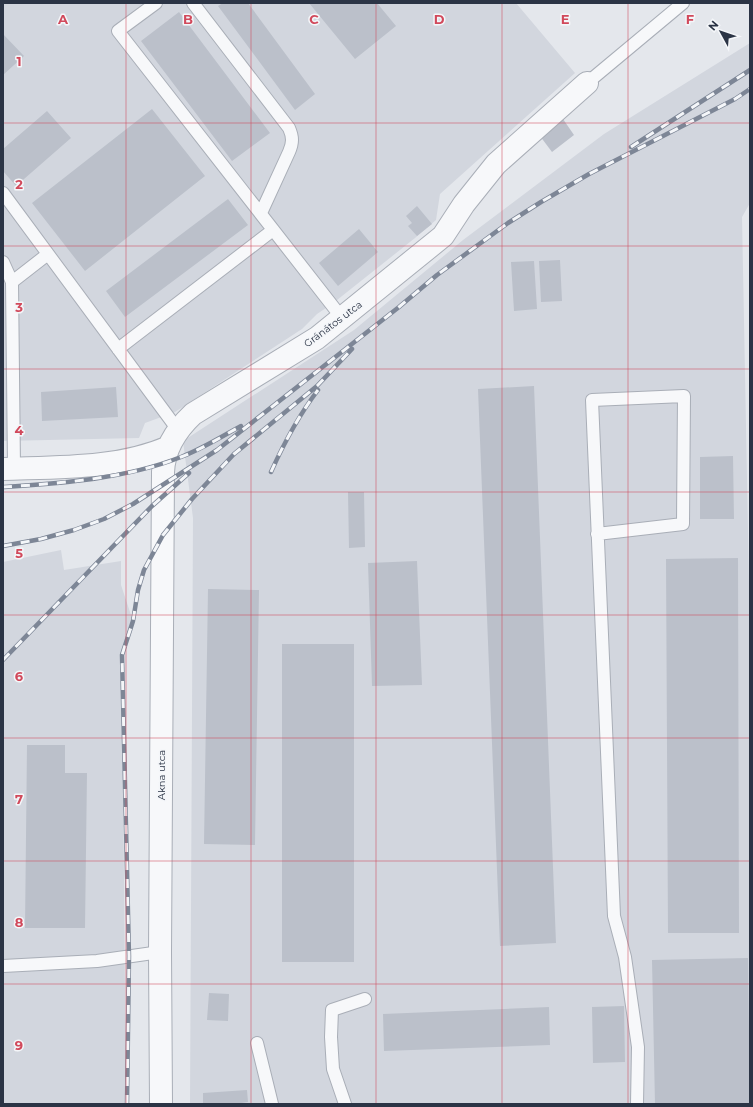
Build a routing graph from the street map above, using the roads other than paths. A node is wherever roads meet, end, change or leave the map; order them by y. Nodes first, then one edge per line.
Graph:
1 (156, 3) edge
2 (193, 3) edge
3 (683, 3) edge
4 (587, 83) joint
5 (3, 193) edge
6 (261, 213) junction
7 (273, 230) junction
8 (48, 254) junction
9 (3, 262) edge
10 (12, 282) junction
11 (342, 318) junction
12 (118, 349) junction
13 (173, 438) junction
14 (9, 468) edge
15 (597, 534) junction
16 (160, 952) junction
17 (3, 966) edge
18 (365, 998) dead end
19 (257, 1043) dead end
20 (161, 1104) edge
21 (272, 1104) edge
22 (345, 1104) edge
23 (636, 1104) edge

1 - 6 lane
2 - 6 lane
3 - 4 lane
4 - 11 street, Gránátos utca
5 - 8 lane
6 - 7 lane
7 - 11 lane
7 - 12 lane
8 - 10 lane
8 - 12 lane
9 - 10 lane
10 - 14 lane
11 - 13 street, Gránátos utca
12 - 13 lane
13 - 14 street, Gránátos utca
13 - 16 street, Akna utca
15 - 15 lane
15 - 23 lane
16 - 17 lane
16 - 20 street, Akna utca
18 - 22 lane
19 - 21 lane

